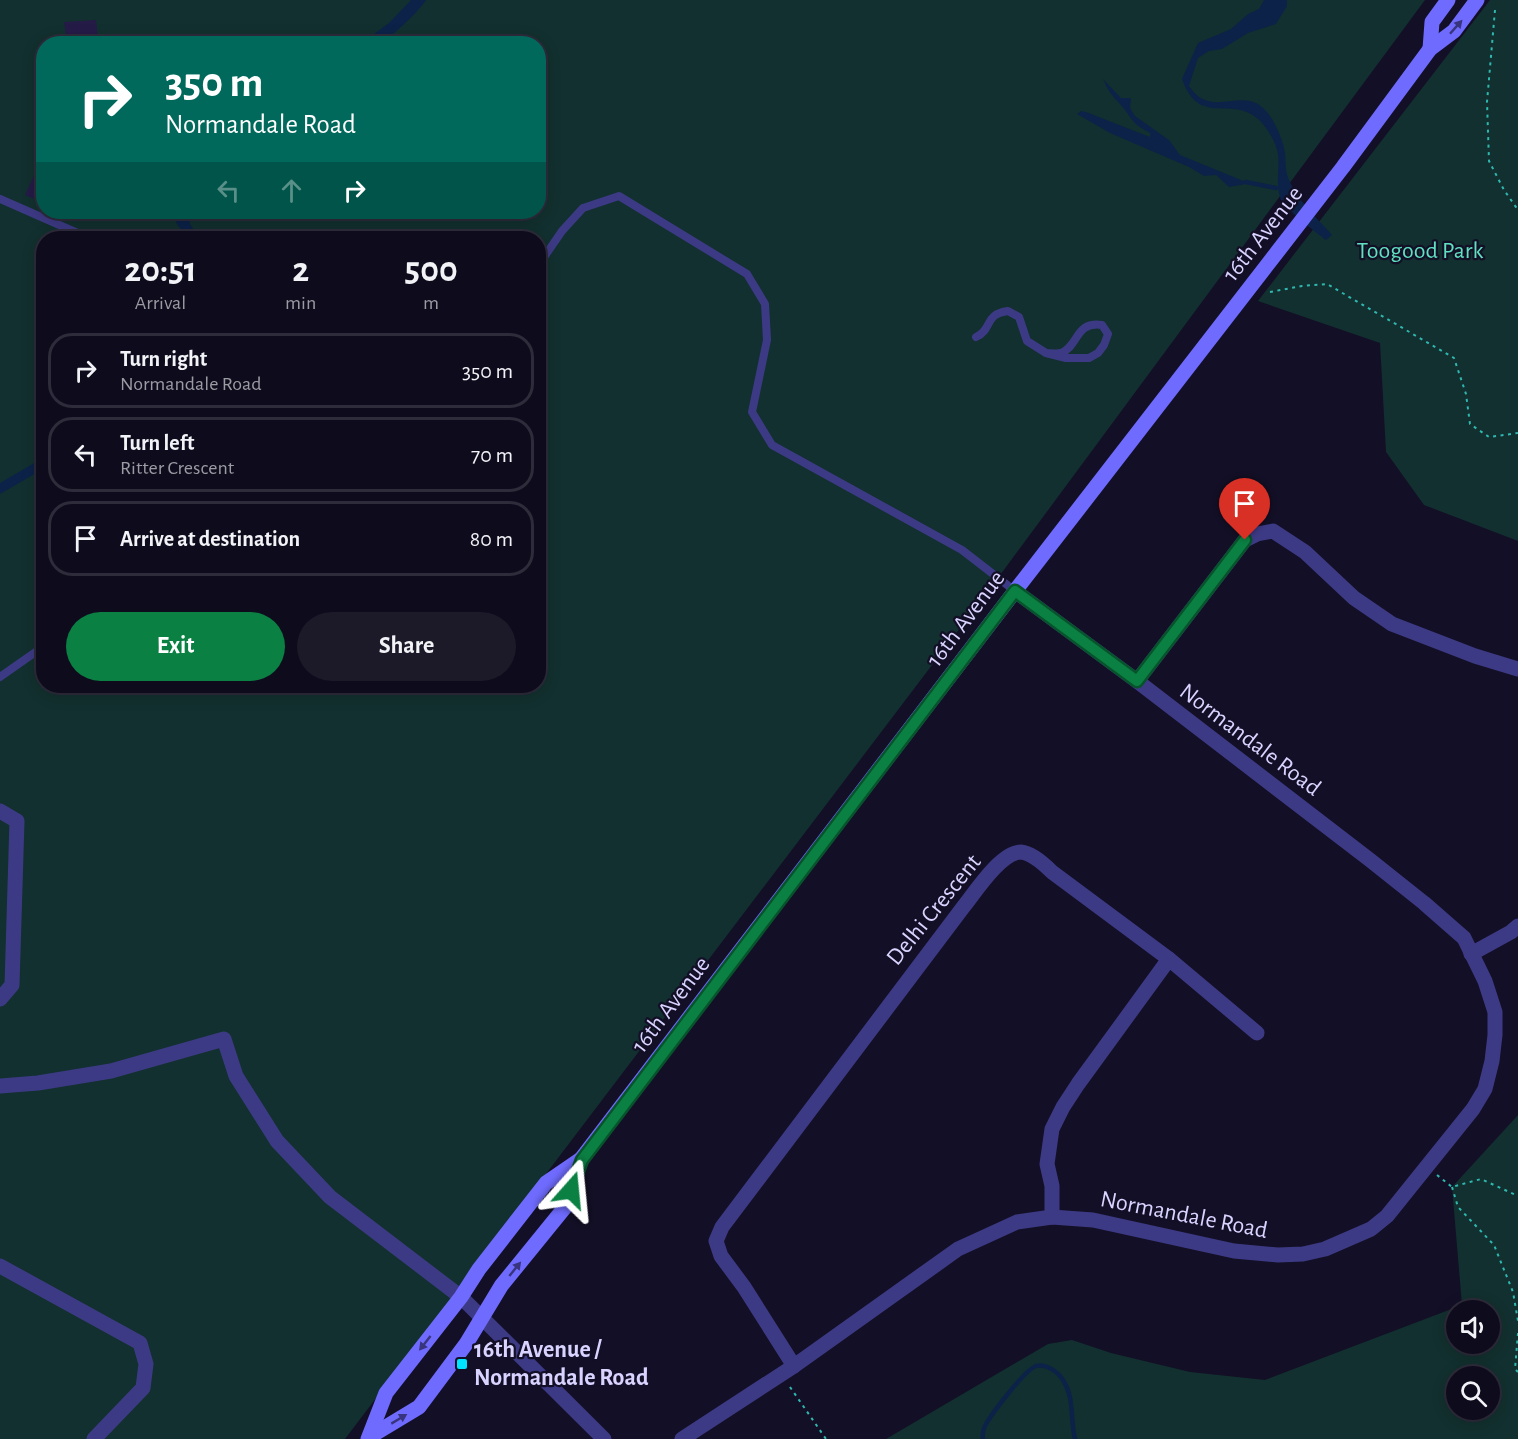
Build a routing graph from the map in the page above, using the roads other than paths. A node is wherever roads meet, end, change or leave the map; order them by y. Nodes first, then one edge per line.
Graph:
1 (1448, 0) edge
2 (1478, 0) edge
3 (1430, 48) junction
4 (0, 199) edge
5 (36, 215) edge
6 (46, 219) edge
7 (73, 231) edge
8 (546, 254) edge
9 (976, 337) dead end
10 (1046, 353) junction
11 (1015, 591) junction
12 (36, 652) edge
13 (1518, 669) edge
14 (0, 677) edge
15 (1137, 681) junction
16 (0, 812) edge
17 (1518, 926) edge
18 (1471, 954) junction
19 (1169, 959) junction
20 (0, 999) edge
21 (1257, 1033) dead end
22 (0, 1086) edge
23 (582, 1160) junction
24 (1052, 1217) junction
25 (0, 1266) edge
26 (460, 1297) junction
27 (482, 1318) junction
28 (788, 1370) junction
29 (370, 1437) edge
30 (94, 1439) edge
31 (604, 1439) edge
32 (682, 1439) edge

1 - 3 main road, 16th Avenue
3 -> 2 main road, 16th Avenue
3 - 11 main road, 16th Avenue
4 - 5 lane
6 - 7 lane
8 - 11 lane
9 - 10 lane
10 - 10 lane
11 - 15 street, Normandale Road
11 - 23 main road, 16th Avenue
12 - 14 lane
13 - 15 street
15 - 18 street, Normandale Road
16 - 20 street
17 - 18 street
18 - 24 street, Normandale Road
19 - 21 street
19 - 24 street
19 - 28 street, Delhi Crescent
22 - 26 street
23 - 26 main road, 16th Avenue
27 -> 23 main road, 16th Avenue
24 - 28 street, Normandale Road
25 - 30 street
26 - 27 street
26 -> 29 main road, 16th Avenue
29 -> 27 main road, 16th Avenue
27 - 31 street
28 - 32 street, Normandale Road

